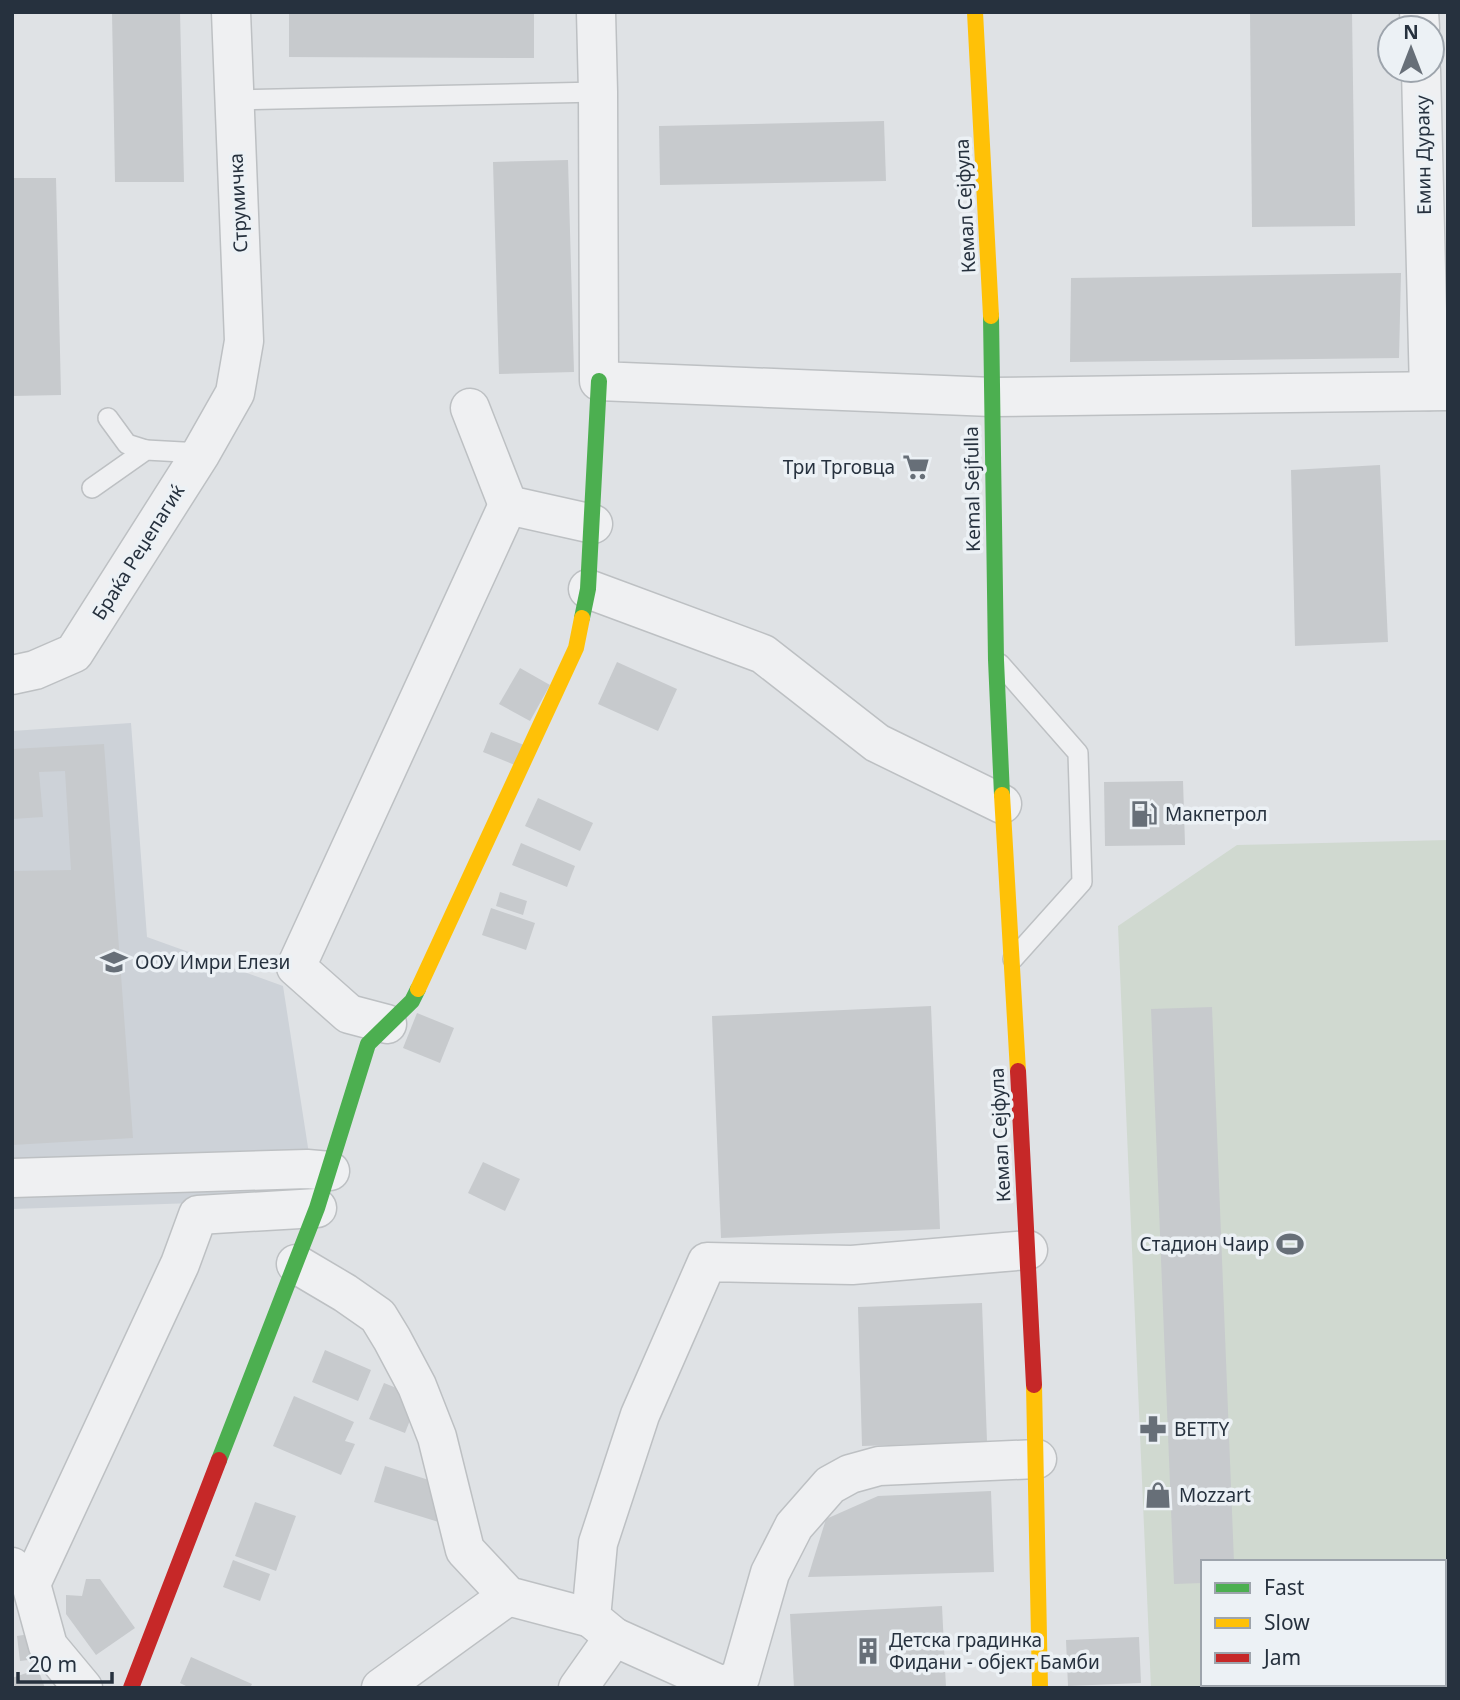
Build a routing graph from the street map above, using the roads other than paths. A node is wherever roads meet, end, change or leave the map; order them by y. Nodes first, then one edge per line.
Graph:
1 (231, 12) edge
2 (596, 12) edge
3 (975, 12) edge
4 (1422, 84) edge
5 (598, 92) junction
6 (233, 100) junction
7 (1436, 239) edge
8 (599, 381) junction
9 (1438, 391) edge
10 (235, 393) joint
11 (992, 397) junction
12 (470, 408) dead end
13 (108, 418) dead end
14 (146, 450) junction
15 (201, 453) junction
16 (92, 488) dead end
17 (508, 505) junction
18 (593, 524) junction
19 (995, 581) joint
20 (589, 589) junction
21 (996, 660) junction
22 (12, 675) edge
23 (1002, 804) junction
24 (1012, 960) junction
25 (387, 1024) junction
26 (330, 1171) junction
27 (12, 1178) edge
28 (317, 1209) junction
29 (1028, 1250) junction
30 (296, 1264) junction
31 (1037, 1459) junction
32 (22, 1576) edge
33 (508, 1596) junction
34 (603, 1628) junction
35 (83, 1688) edge
36 (131, 1688) edge
37 (381, 1688) edge
38 (578, 1688) edge
39 (1040, 1688) edge

1 - 6 street, Струмичка
2 - 5 street
3 - 11 street, Кемал Сејфула
4 - 7 street, Емин Дураку
5 - 6 lane
5 - 8 street
6 - 10 street, Струмичка
7 - 9 street, Емин Дураку
8 - 11 street
8 - 18 street
9 - 11 street
10 - 15 street, Браќа Реџепагиќ
11 - 19 street, Kemal Sejfulla
12 - 17 street
13 - 14 lane
14 - 15 lane
14 - 16 lane
15 - 22 street, Браќа Реџепагиќ
17 - 18 street
17 - 25 street
18 - 20 street
19 - 21 street, Кемал Сејфула
20 - 23 street
20 - 25 street
21 - 23 street, Кемал Сејфула
21 - 24 lane
23 - 24 street, Кемал Сејфула
24 - 29 street, Кемал Сејфула
25 - 26 street
26 - 27 street
26 - 28 street
28 - 30 street
28 - 32 street
29 - 31 street, Кемал Сејфула
29 - 34 street
30 - 33 street
30 - 36 street
31 - 34 street
31 - 39 street, Кемал Сејфула
32 - 35 street
33 - 34 street
33 - 37 street
34 - 38 street

